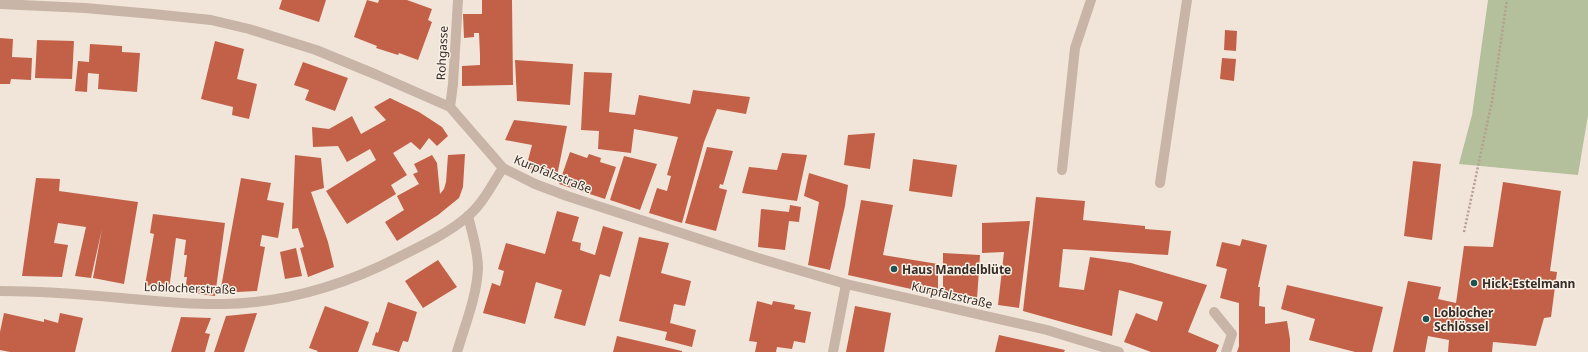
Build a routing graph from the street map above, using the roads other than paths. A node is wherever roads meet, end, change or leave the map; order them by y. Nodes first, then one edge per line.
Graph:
1 (458, 0) edge
2 (1090, 0) edge
3 (1187, 0) edge
4 (0, 4) edge
5 (450, 107) junction
6 (502, 168) junction
7 (1062, 170) dead end
8 (1160, 183) dead end
9 (468, 216) junction
10 (846, 284) junction
11 (0, 291) edge
12 (1214, 312) dead end
13 (457, 352) edge
14 (833, 352) edge
15 (1119, 352) edge
16 (1226, 352) edge

1 - 5 street, Rohgasse
2 - 7 street
3 - 8 street
4 - 5 street, Kurpfalzstraße
5 - 6 street, Kurpfalzstraße
6 - 9 street, Loblocherstraße
6 - 10 street, Kurpfalzstraße
9 - 11 street, Loblocherstraße
9 - 13 street
10 - 14 street
10 - 15 street, Kurpfalzstraße
12 - 16 street

